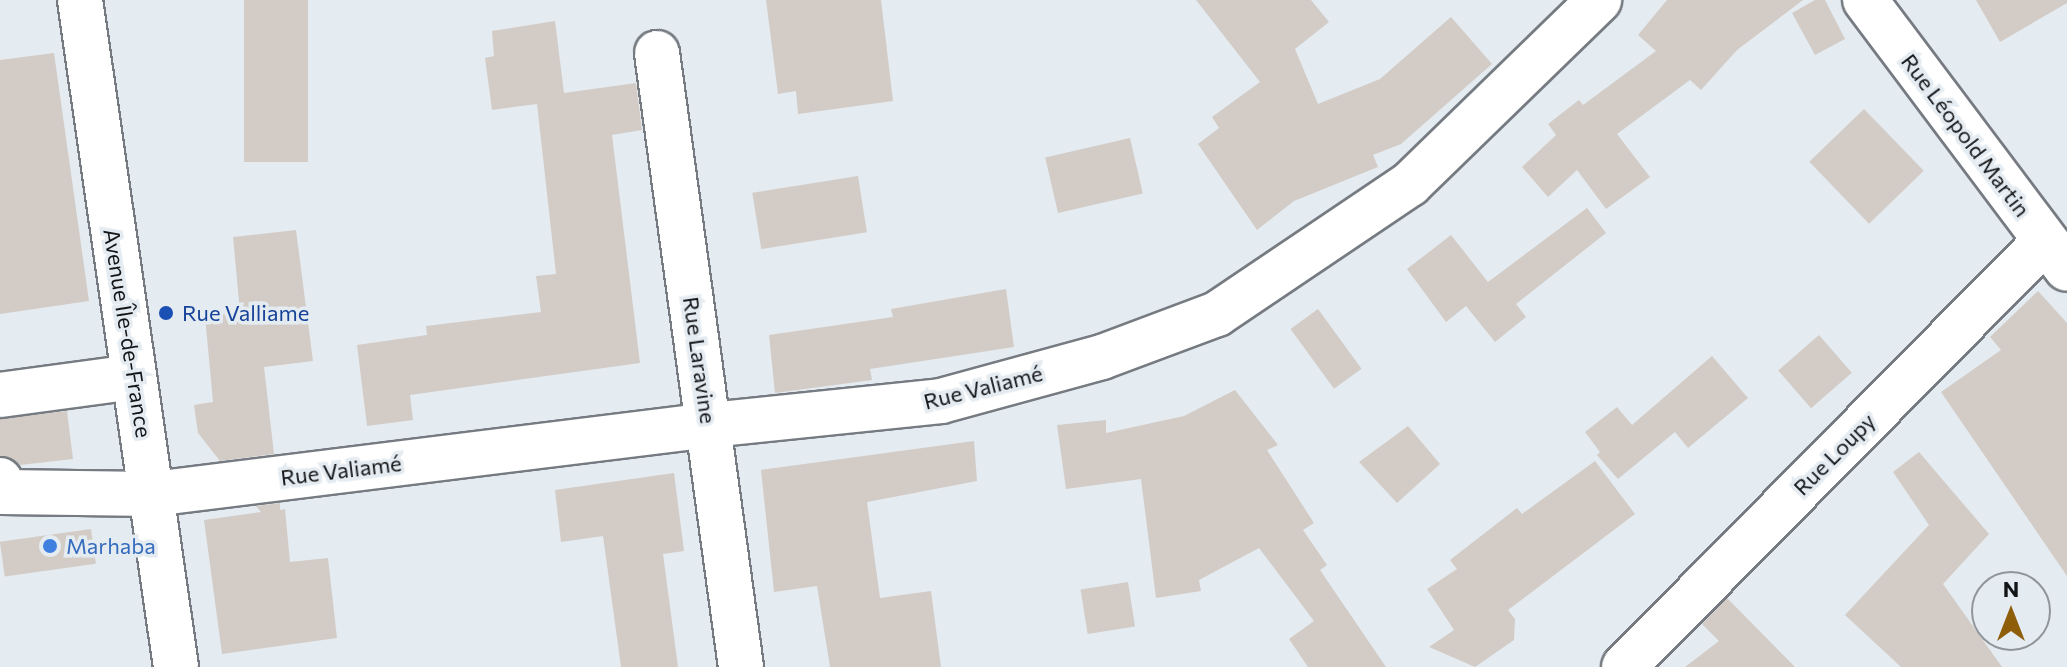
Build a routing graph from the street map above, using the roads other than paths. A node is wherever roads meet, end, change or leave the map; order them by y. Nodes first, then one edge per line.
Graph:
1 (80, 0) edge
2 (1599, 0) edge
3 (1865, 0) edge
4 (657, 53) dead end
5 (2056, 255) edge
6 (133, 377) junction
7 (0, 395) edge
8 (709, 425) junction
9 (0, 480) edge
10 (153, 494) junction
11 (176, 667) edge
12 (741, 667) edge
13 (1624, 667) edge

1 - 6 street, Avenue Île-de-France
2 - 8 street, Rue Valiamé
3 - 5 street, Rue Léopold Martin
4 - 8 street, Rue Laravine
5 - 13 street, Rue Loupy
6 - 7 street
6 - 10 street, Avenue Île-de-France
8 - 10 street, Rue Valiamé
8 - 12 street, Rue Laravine
9 - 10 street, Rue Valiamé
10 - 11 street, Avenue Île-de-France

